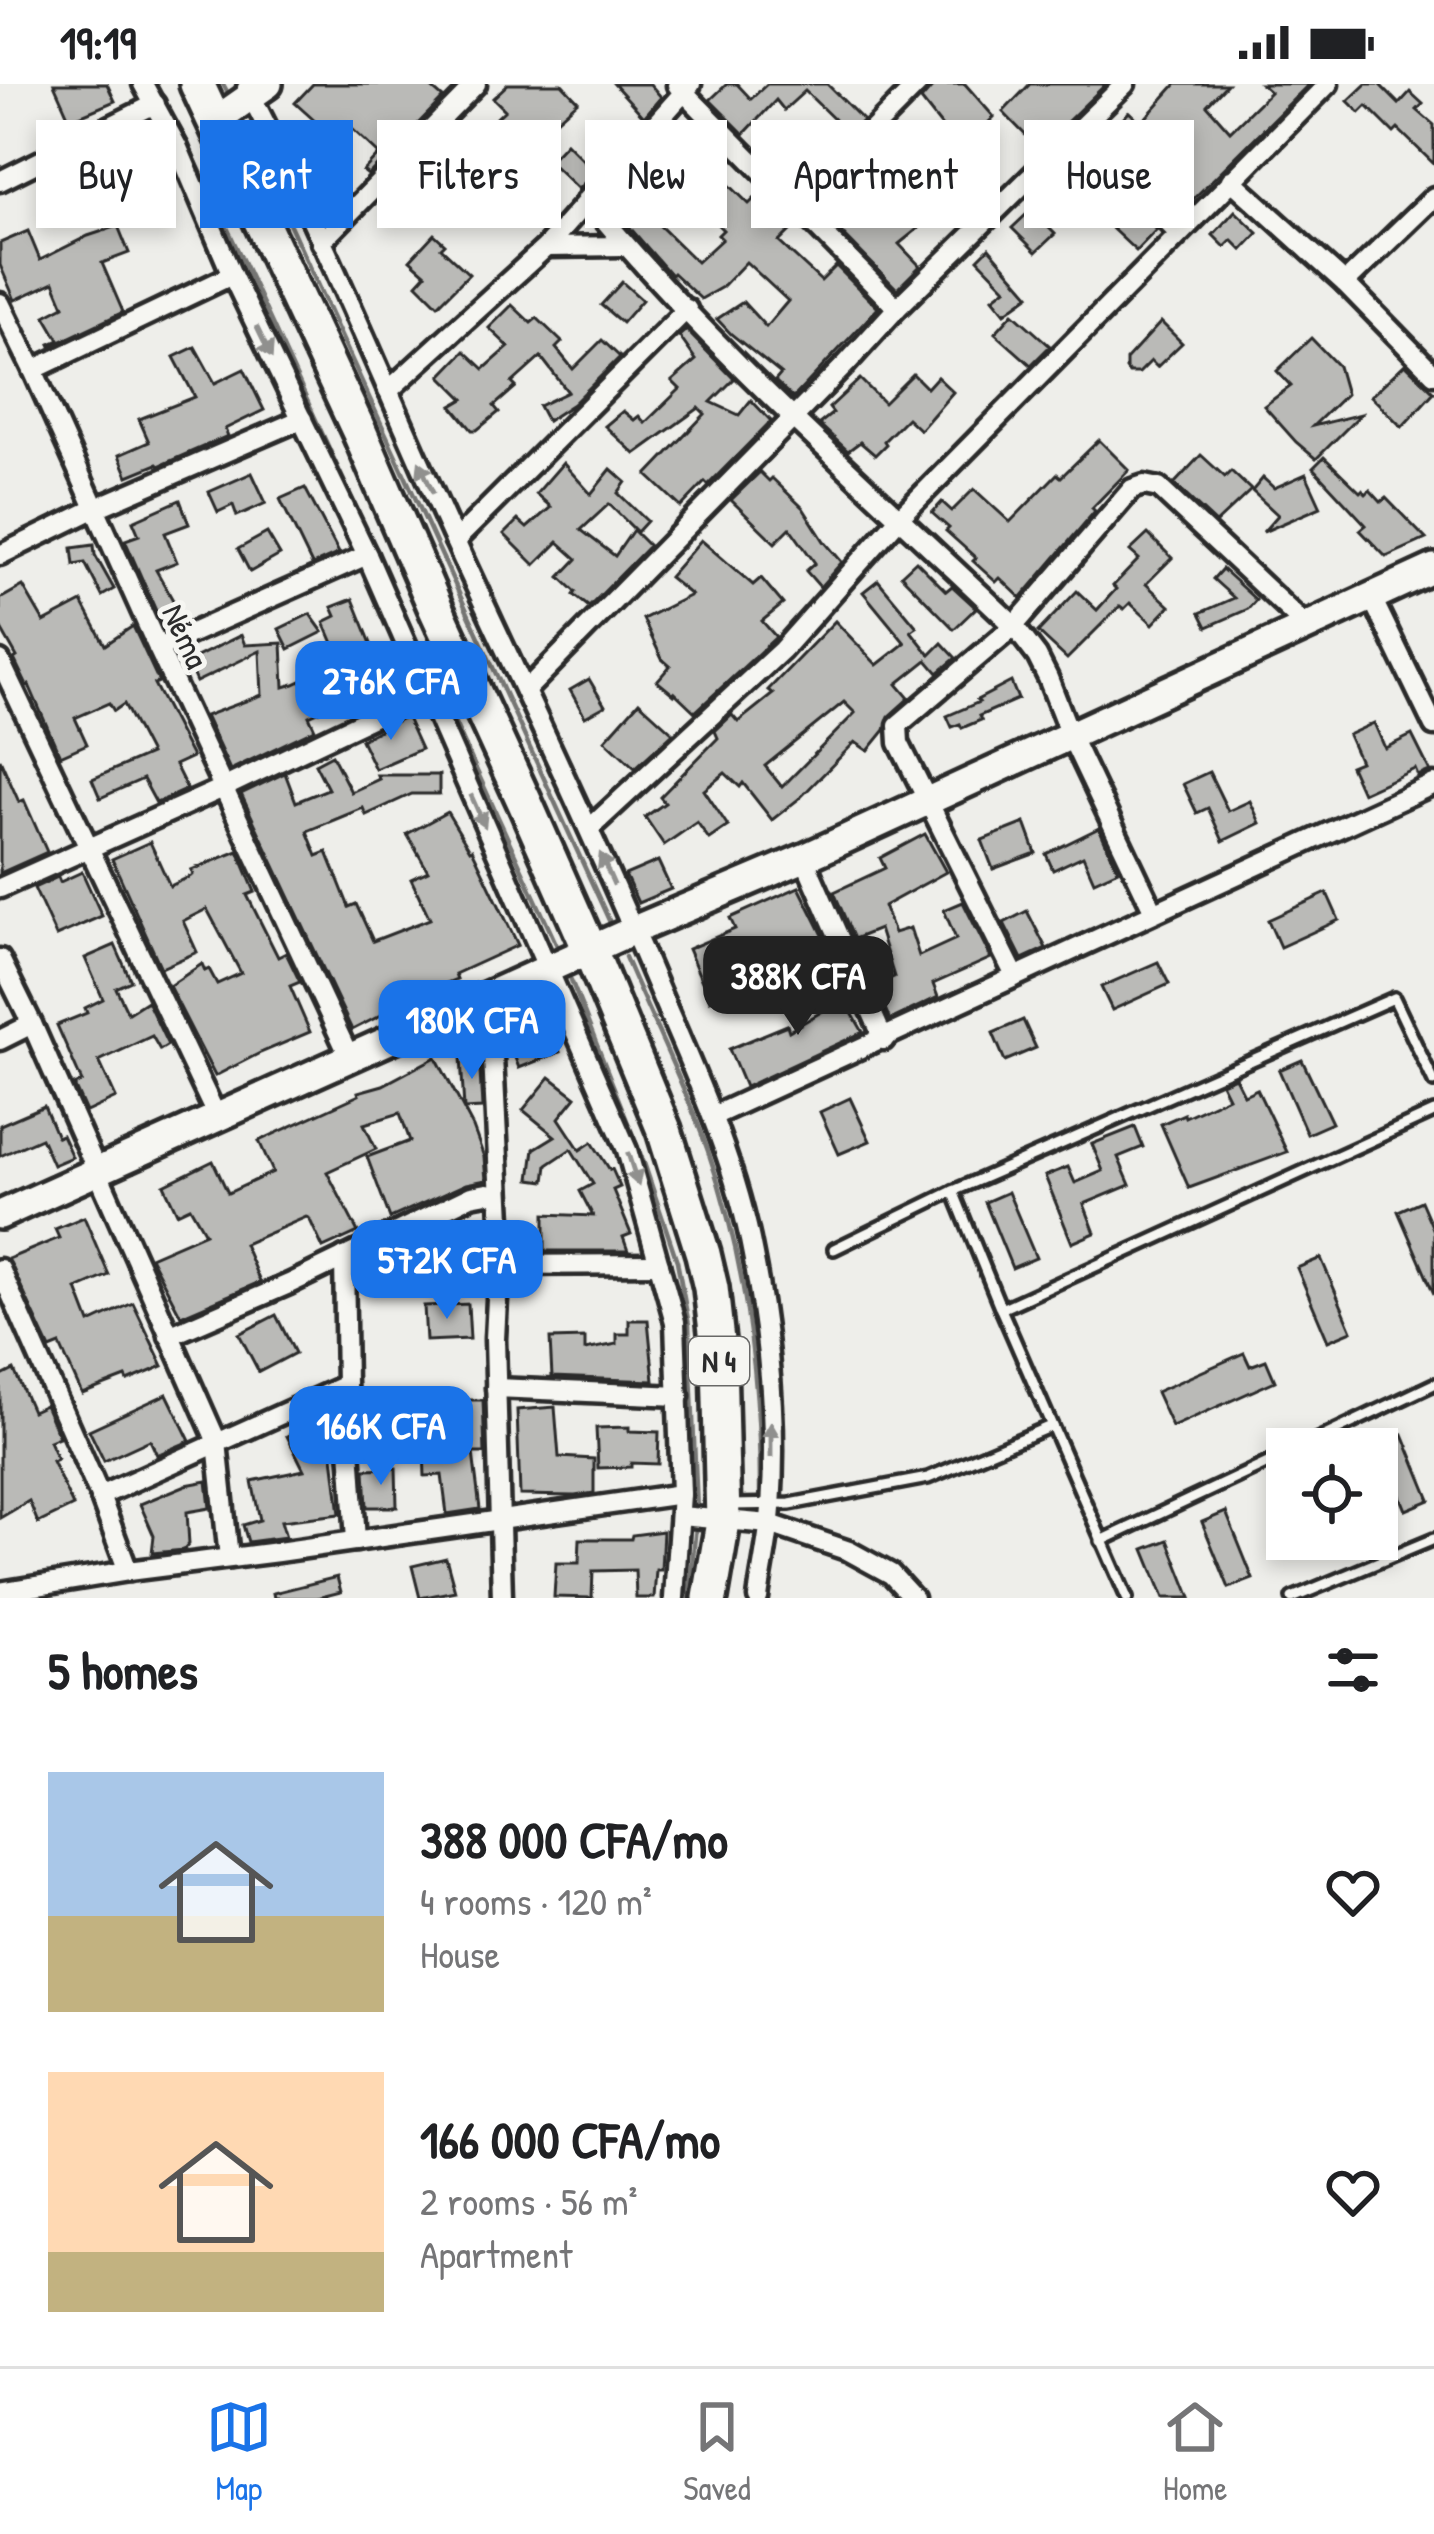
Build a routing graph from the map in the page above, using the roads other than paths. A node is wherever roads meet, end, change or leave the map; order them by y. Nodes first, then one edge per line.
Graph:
1 (143, 84) edge
2 (476, 84) edge
3 (918, 84) edge
4 (1125, 84) edge
5 (1328, 84) edge
6 (201, 85) edge
7 (684, 86) edge
8 (244, 98) edge
9 (155, 104) junction
10 (655, 120) edge
11 (882, 120) edge
12 (1088, 120) edge
13 (751, 158) edge
14 (1231, 180) junction
15 (0, 181) edge
16 (1024, 183) edge
17 (1433, 200) edge
18 (585, 201) edge
19 (611, 228) edge
20 (817, 228) edge
21 (1173, 228) edge
22 (1178, 233) junction
23 (321, 242) junction
24 (625, 245) junction
25 (547, 247) junction
26 (232, 275) junction
27 (1346, 283) junction
28 (0, 303) edge
29 (897, 308) junction
30 (687, 309) junction
31 (33, 370) junction
32 (1434, 374) edge
33 (388, 391) junction
34 (302, 419) junction
35 (792, 419) junction
36 (95, 508) junction
37 (900, 517) junction
38 (455, 541) junction
39 (0, 555) edge
40 (367, 555) junction
41 (1434, 568) edge
42 (1371, 596) junction
43 (1014, 626) junction
44 (1306, 626) junction
45 (158, 648) junction
46 (0, 661) edge
47 (525, 691) junction
48 (425, 692) junction
49 (22, 710) junction
50 (0, 720) edge
51 (1434, 726) edge
52 (1071, 737) junction
53 (1434, 784) edge
54 (223, 788) junction
55 (926, 801) junction
56 (590, 829) junction
57 (89, 847) junction
58 (803, 858) junction
59 (0, 888) edge
60 (1154, 912) junction
61 (634, 930) junction
62 (590, 950) junction
63 (0, 959) edge
64 (547, 969) junction
65 (1015, 976) junction
66 (490, 994) junction
67 (32, 1024) junction
68 (0, 1040) edge
69 (884, 1040) junction
70 (350, 1058) junction
71 (1434, 1082) edge
72 (1434, 1112) edge
73 (713, 1116) junction
74 (217, 1117) junction
75 (96, 1172) junction
76 (953, 1191) junction
77 (499, 1196) junction
78 (0, 1215) edge
79 (834, 1249) dead end
80 (344, 1257) junction
81 (659, 1264) junction
82 (497, 1265) junction
83 (0, 1269) edge
84 (1001, 1310) junction
85 (170, 1336) junction
86 (1434, 1384) edge
87 (346, 1385) junction
88 (496, 1388) junction
89 (679, 1396) junction
90 (1051, 1426) junction
91 (1341, 1428) edge
92 (217, 1442) junction
93 (1266, 1464) edge
94 (681, 1494) junction
95 (100, 1496) junction
96 (723, 1513) junction
97 (770, 1514) junction
98 (680, 1516) junction
99 (501, 1521) junction
100 (1434, 1539) edge
101 (356, 1540) junction
102 (1101, 1541) junction
103 (229, 1558) junction
104 (128, 1570) junction
105 (82, 1588) edge
106 (0, 1592) edge
107 (502, 1598) edge
108 (674, 1598) edge
109 (710, 1598) edge
110 (758, 1598) edge
111 (913, 1598) edge
112 (1127, 1598) edge
113 (1292, 1598) edge

1 - 9 street
2 - 23 street
3 - 11 street
4 - 12 street
5 - 14 street
6 - 8 highway, N 4
7 - 10 street
7 - 13 street
8 - 23 street
8 - 62 highway, N 4
9 - 15 street
9 - 26 street
14 - 22 street
14 - 27 street
16 - 29 street
17 - 27 street
18 - 25 street
19 - 24 street
20 - 29 street
21 - 22 street
22 - 37 street
23 - 33 street
24 - 25 street
24 - 30 street
25 - 33 street
26 - 31 street
26 -> 34 street
27 - 32 street
28 - 31 street, Néma
29 - 35 street
30 - 35 street
30 - 38 street
31 - 36 street, Néma
38 -> 33 street
34 - 36 street
34 - 40 street
35 - 37 street
35 - 47 street
36 - 39 street
36 - 45 street, Néma
37 - 43 street
37 - 56 street
38 - 47 street
40 - 45 street
40 - 48 street
41 - 42 main road
42 - 44 main road
42 - 51 street
43 - 44 street
43 - 52 street
43 - 55 street
44 - 52 main road
45 - 54 street, Néma
46 - 49 street
47 - 56 street
48 - 54 street
48 -> 64 street
49 - 50 street
49 - 57 street
52 - 55 main road
52 - 60 street
53 - 60 street
54 - 57 street
54 - 70 street, Néma
55 - 58 main road
55 - 65 street
61 -> 56 street
57 - 59 street
57 - 74 street
58 - 61 main road
58 - 69 street
60 - 65 street
61 - 62 main road
61 - 73 street
62 - 64 main road
62 - 96 highway, N 4
63 - 67 street
64 - 66 main road
64 -> 81 street
65 - 69 street
66 - 70 main road
66 - 77 street
67 - 68 street
67 - 75 street
69 - 73 street
70 - 74 main road
71 - 76 lane
72 - 84 lane
97 -> 73 street
74 - 75 main road
75 - 78 main road
75 - 85 street
76 - 79 lane
76 - 84 lane
77 - 80 street
77 - 82 street
80 - 85 street
80 - 87 street
81 - 82 street
81 - 89 street
82 - 88 street
83 - 95 street
84 - 90 lane
85 - 92 street
86 - 91 lane
87 - 92 street
87 - 101 street
88 - 89 street
88 - 99 street
89 - 94 street
90 - 97 lane
90 - 102 lane
92 - 95 street
92 - 103 street
93 - 102 lane
94 - 98 street
94 - 99 street
95 - 104 street
96 - 97 street
96 - 98 street
96 - 109 highway, N 4
97 - 110 street
97 - 111 street
98 - 108 street
99 - 101 street
99 - 107 street
100 - 113 lane
101 - 103 street
102 - 112 lane
103 - 104 street
104 - 105 street
105 - 106 street

